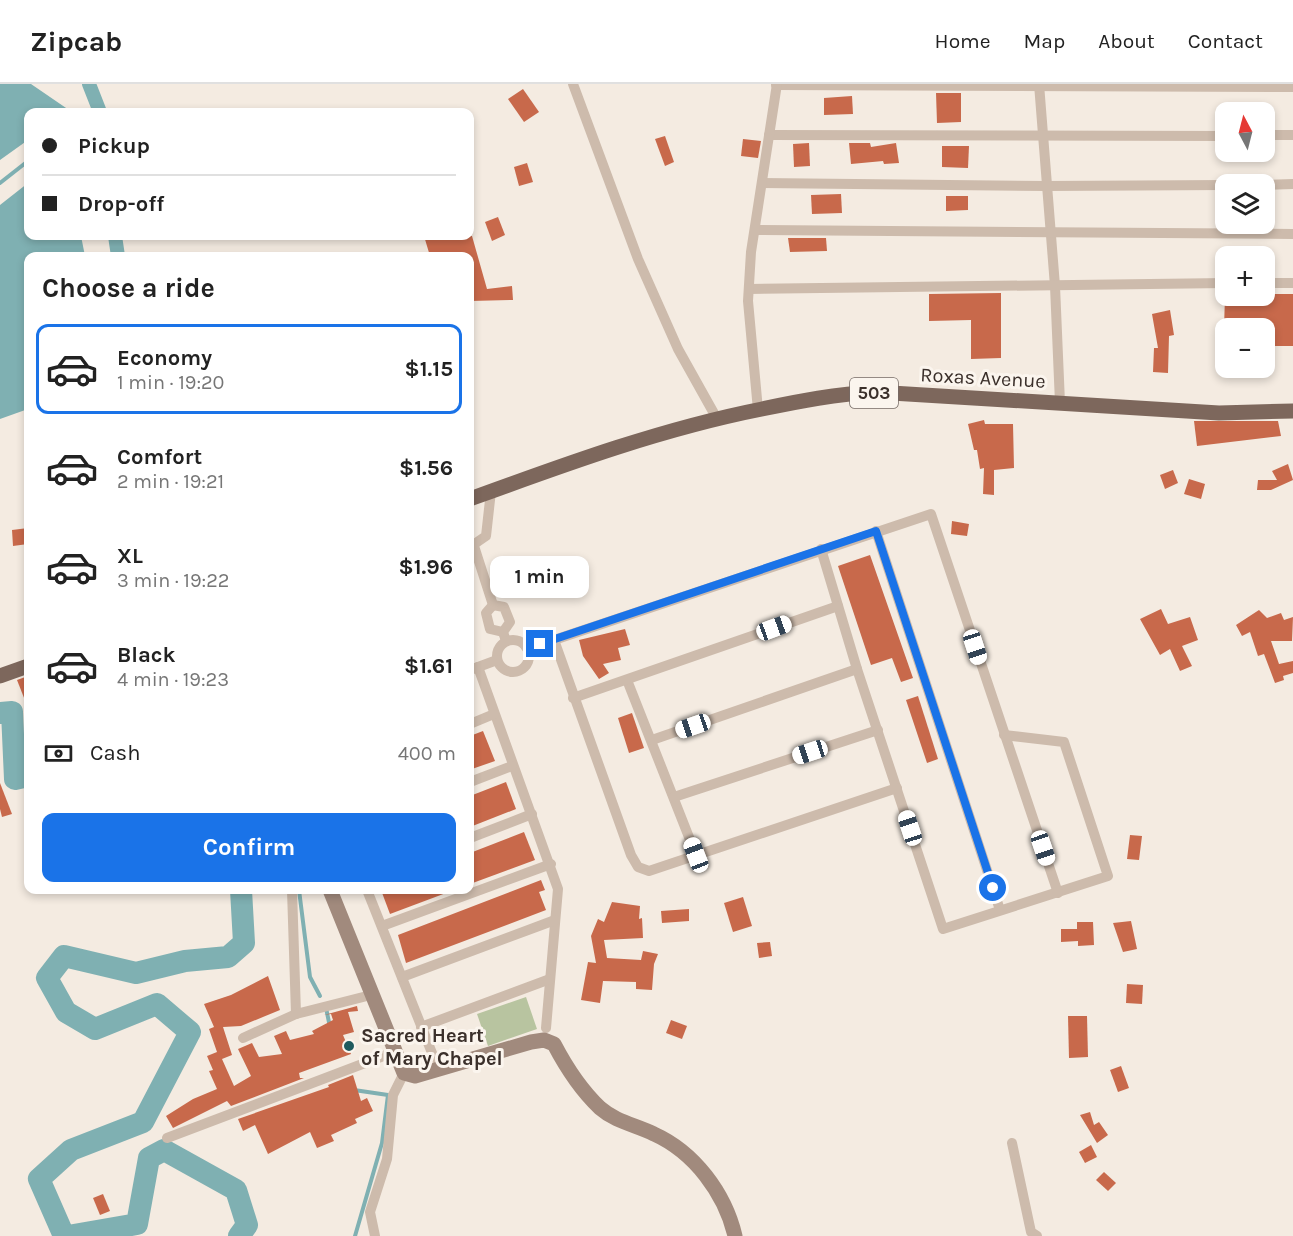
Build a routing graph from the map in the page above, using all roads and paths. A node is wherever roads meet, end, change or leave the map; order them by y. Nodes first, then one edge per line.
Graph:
1 (573, 84) edge
2 (777, 85) edge
3 (1039, 86) edge
4 (1293, 87) edge
5 (769, 135) junction
6 (1275, 135) edge
7 (1293, 135) edge
8 (1044, 136) junction
9 (1215, 136) edge
10 (762, 183) junction
11 (1275, 184) edge
12 (1293, 184) edge
13 (1215, 185) edge
14 (1046, 186) junction
15 (755, 230) junction
16 (1049, 232) junction
17 (1293, 234) edge
18 (1215, 283) edge
19 (1275, 283) edge
20 (1293, 283) edge
21 (1055, 286) junction
22 (749, 289) junction
23 (1060, 403) junction
24 (758, 410) junction
25 (1293, 411) edge
26 (716, 417) junction
27 (491, 491) junction
28 (474, 497) edge
29 (876, 531) junction
30 (474, 545) edge
31 (821, 549) junction
32 (474, 552) edge
33 (493, 605) junction
34 (838, 606) junction
35 (505, 637) junction
36 (554, 640) junction
37 (526, 647) junction
38 (497, 660) junction
39 (24, 667) edge
40 (474, 669) edge
41 (857, 669) junction
42 (0, 676) edge
43 (627, 680) junction
44 (573, 698) junction
45 (494, 714) junction
46 (474, 722) edge
47 (878, 730) junction
48 (1004, 735) junction
49 (652, 740) junction
50 (512, 766) junction
51 (474, 780) edge
52 (897, 788) junction
53 (674, 797) junction
54 (532, 814) junction
55 (474, 836) edge
56 (696, 855) junction
57 (551, 864) junction
58 (474, 892) edge
59 (1058, 893) junction
60 (292, 894) edge
61 (332, 894) edge
62 (369, 894) edge
63 (469, 894) edge
64 (1000, 910) junction
65 (555, 920) junction
66 (382, 926) junction
67 (402, 977) junction
68 (550, 979) junction
69 (371, 995) junction
70 (296, 1014) junction
71 (421, 1027) junction
72 (546, 1028) dead end
73 (243, 1038) dead end
74 (394, 1052) junction
75 (434, 1059) dead end
76 (404, 1073) junction
77 (167, 1138) dead end
78 (1012, 1143) dead end
79 (375, 1236) edge
80 (735, 1236) edge
81 (1037, 1236) edge

1 - 26 street
2 - 3 street
2 - 5 street
3 - 4 street
3 - 8 street
5 - 8 street
5 - 10 street
6 - 7 street
8 - 9 street
8 - 14 street
10 - 14 street
10 - 15 street
11 - 12 street
13 - 14 street
14 - 16 street
15 - 16 street
15 - 22 street
16 - 17 street
16 - 21 street
18 - 21 street
19 - 20 street
21 - 22 street
21 - 23 street
22 - 24 street
23 - 24 main road, Roxas Avenue / 503
23 - 25 main road, Roxas Avenue / 503
24 - 26 main road, Roxas Avenue / 503
26 - 27 main road, Roxas Avenue / 503
27 - 28 main road, Roxas Avenue / 503
27 - 30 street
29 - 31 street
29 - 48 street
29 - 64 street
31 - 34 street
31 - 36 street
32 - 33 street
33 - 35 street
33 - 35 street
34 - 41 street
34 - 43 street
35 - 37 street
35 - 38 street
36 - 37 street
36 - 44 street
37 - 38 street
38 - 40 street
39 - 42 main road
40 - 45 street
41 - 47 street
41 - 49 street
43 - 44 street
43 - 49 street
44 - 56 street
45 - 46 street
45 - 50 street
47 - 52 street
47 - 53 street
48 - 59 street
48 - 59 street
49 - 53 street
50 - 51 street
50 - 54 street
52 - 56 street
52 - 64 street
53 - 56 street
54 - 55 street
54 - 57 street
57 - 58 street
57 - 65 street
59 - 64 street
60 - 70 street
61 - 69 street
62 - 66 street
63 - 66 street
65 - 67 street
65 - 68 street
66 - 67 street
67 - 71 street
68 - 71 street
68 - 72 street
69 - 70 street
69 - 74 street
70 - 73 street
71 - 75 street
74 - 76 street
74 - 77 street
76 - 79 street
76 - 80 street
78 - 81 street

